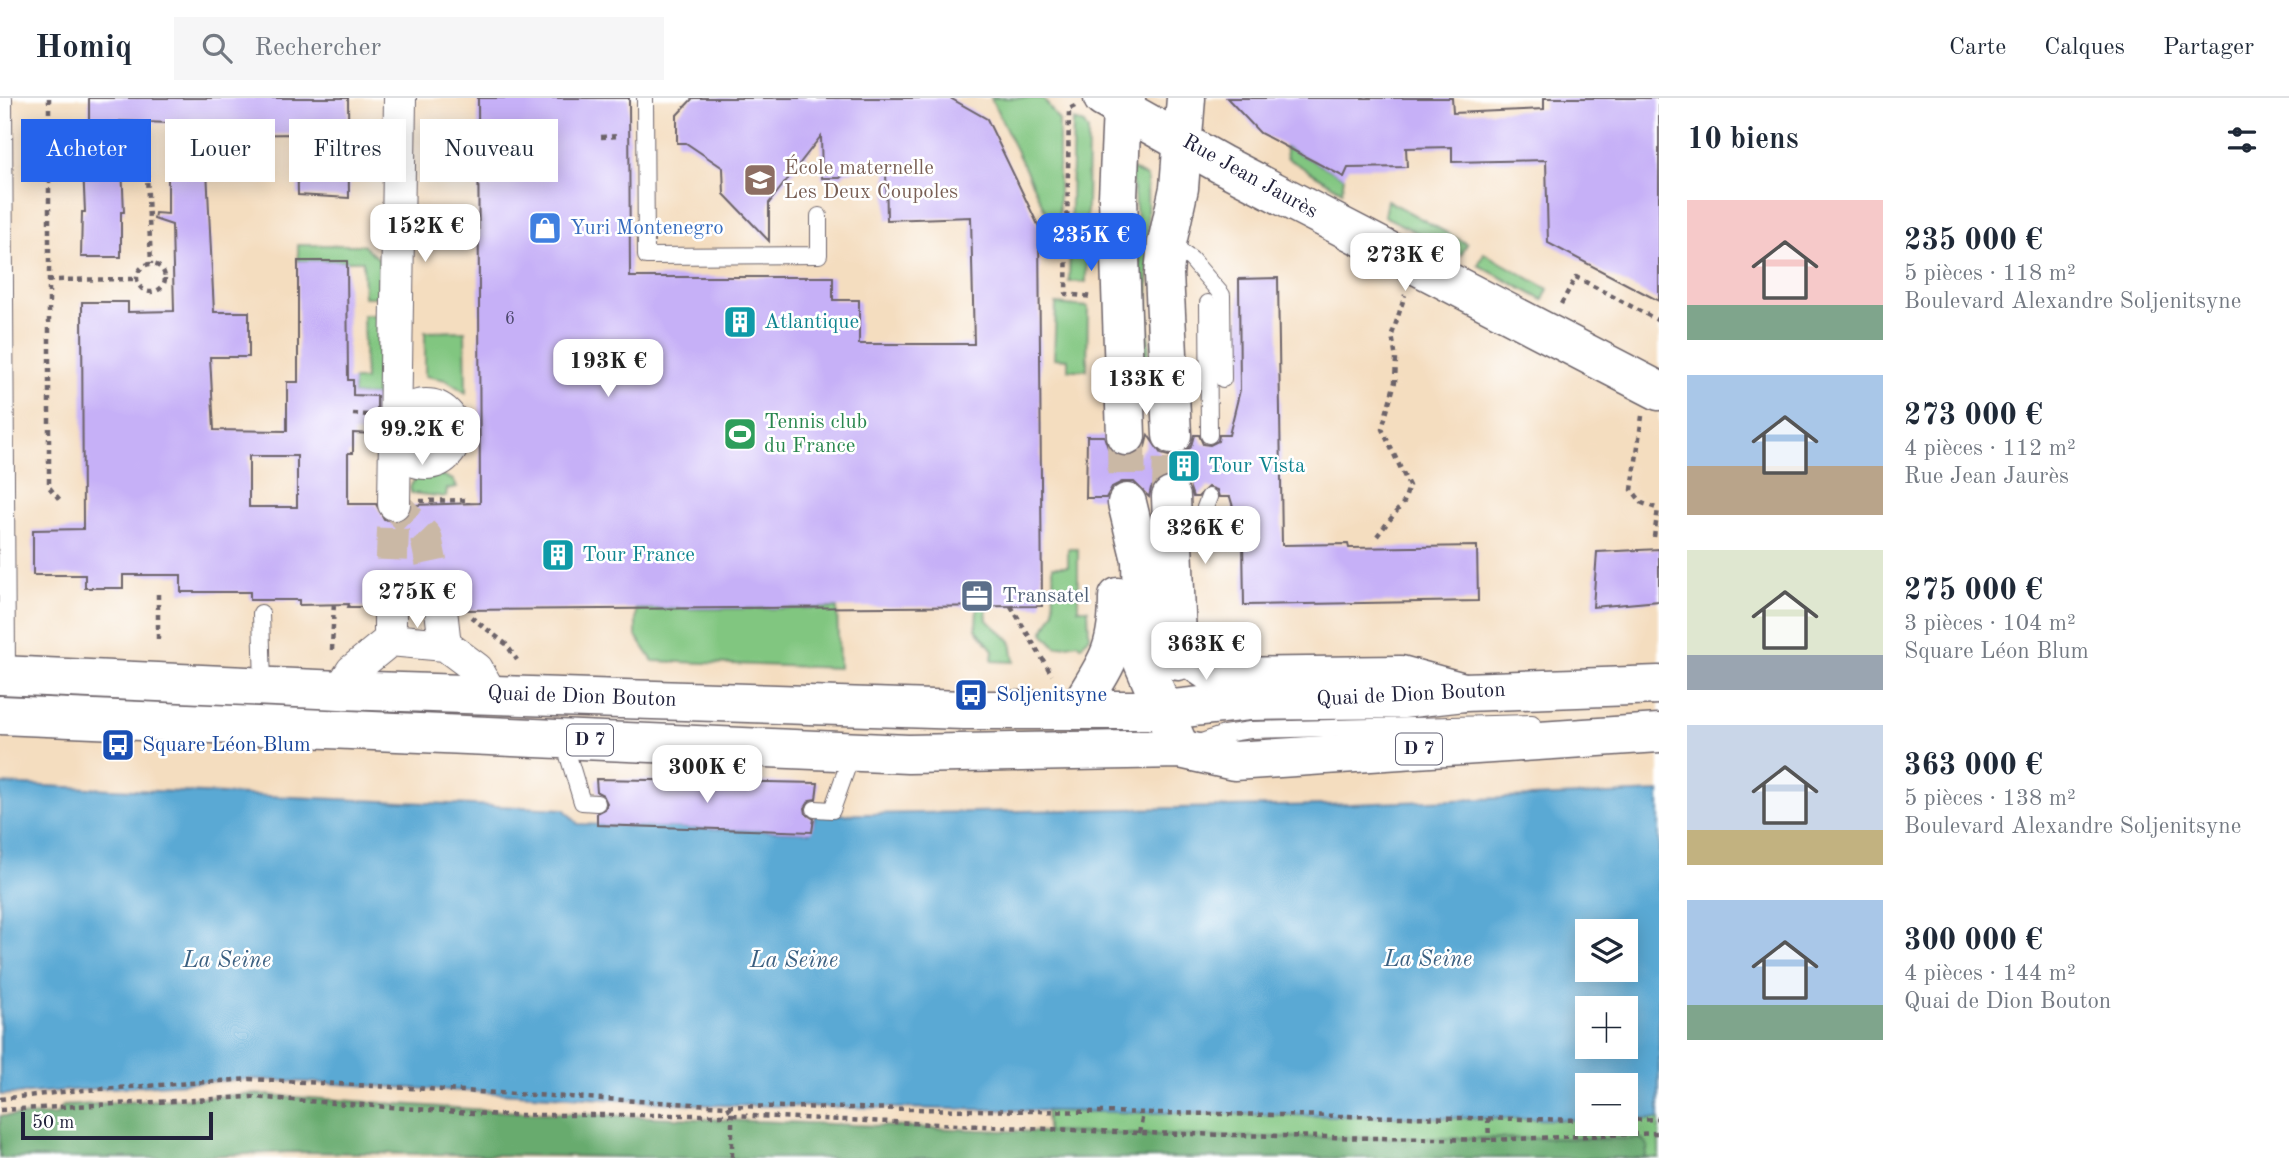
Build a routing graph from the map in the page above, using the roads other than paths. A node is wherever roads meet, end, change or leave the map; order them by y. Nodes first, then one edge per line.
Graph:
1 (4, 98) edge
2 (400, 98) edge
3 (645, 98) edge
4 (1186, 98) edge
5 (1117, 101) edge
6 (1182, 140) junction
7 (819, 216) dead end
8 (1167, 243) junction
9 (1208, 303) dead end
10 (1223, 379) dead end
11 (1124, 387) junction
12 (1653, 388) edge
13 (1210, 404) junction
14 (1181, 416) junction
15 (1126, 436) tunnel mouth
16 (1171, 497) tunnel mouth
17 (1209, 497) dead end
18 (393, 503) road end
19 (1174, 544) junction
20 (390, 608) tunnel mouth
21 (452, 610) tunnel mouth
22 (261, 613) dead end
23 (1179, 637) junction
24 (390, 640) junction
25 (445, 645) junction
26 (3, 675) edge
27 (1659, 685) edge
28 (263, 686) junction
29 (340, 690) junction
30 (1464, 692) junction
31 (491, 694) junction
32 (1078, 709) junction
33 (1164, 710) junction
34 (0, 715) edge
35 (1581, 721) dead end
36 (1555, 722) dead end
37 (1659, 730) edge
38 (563, 739) junction
39 (636, 740) junction
40 (1180, 749) junction
41 (853, 751) junction
42 (597, 803) dead end
43 (815, 809) dead end

1 - 26 lane
2 - 18 street
3 - 7 lane
4 - 6 main road
5 - 6 main road, Rue Jean Jaurès
5 - 8 main road
5 - 11 main road
6 - 8 main road
6 - 12 main road, Rue Jean Jaurès
8 - 10 lane
8 - 14 main road
9 - 13 lane
11 - 14 main road
11 - 15 main road
13 - 14 lane
13 - 14 lane
16 - 19 main road
17 - 19 lane
19 - 23 main road
20 - 24 street
21 - 25 street
22 - 28 lane
23 - 30 main road
23 - 33 main road
24 - 25 street
24 - 29 street
25 - 31 street
26 - 28 main road, Quai de Dion Bouton / D 7
27 - 30 main road, Quai de Dion Bouton / D 7
28 - 29 main road, Quai de Dion Bouton / D 7
29 - 31 main road, Quai de Dion Bouton / D 7
30 - 33 main road, Quai de Dion Bouton / D 7
31 - 32 main road, Quai de Dion Bouton / D 7
32 - 33 main road, Quai de Dion Bouton / D 7
32 - 33 main road
33 - 39 main road, Quai de Dion Bouton / D 7
33 - 40 main road
34 - 38 main road, Quai de Dion Bouton / D 7
35 - 37 lane
36 - 40 lane
37 - 40 main road, Quai de Dion Bouton / D 7
38 - 39 main road, Quai de Dion Bouton / D 7
38 - 42 lane
39 - 41 main road, Quai de Dion Bouton / D 7
40 - 41 main road, Quai de Dion Bouton / D 7
41 - 43 lane

